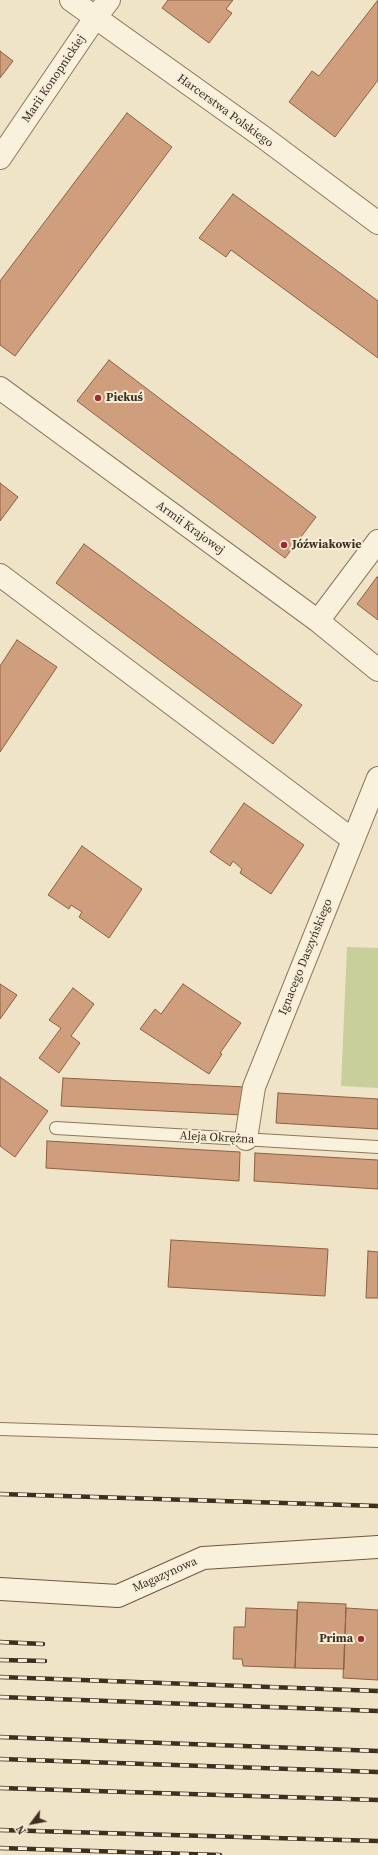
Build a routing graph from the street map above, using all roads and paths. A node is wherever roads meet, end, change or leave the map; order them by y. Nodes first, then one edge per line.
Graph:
1 (71, 0) edge
2 (109, 0) edge
3 (95, 18) junction
4 (0, 158) edge
5 (378, 223) edge
6 (0, 388) edge
7 (378, 541) edge
8 (0, 575) edge
9 (318, 621) junction
10 (378, 670) edge
11 (378, 778) edge
12 (353, 840) junction
13 (56, 1128) dead end
14 (246, 1139) junction
15 (378, 1147) edge
16 (0, 1429) edge
17 (378, 1441) edge
18 (378, 1547) edge
19 (0, 1589) edge

1 - 3 street, Harcerstwa Polskiego
2 - 3 street, Marii Konopnickiej
3 - 4 street, Marii Konopnickiej
3 - 5 street, Harcerstwa Polskiego
6 - 9 street, Armii Krajowej
7 - 9 street
8 - 12 street
9 - 10 street, Armii Krajowej
11 - 12 street, Ignacego Daszyńskiego
12 - 14 street, Ignacego Daszyńskiego
13 - 14 lane, Aleja Okrężna
14 - 15 lane, Aleja Okrężna
16 - 17 lane
18 - 19 street, Magazynowa

